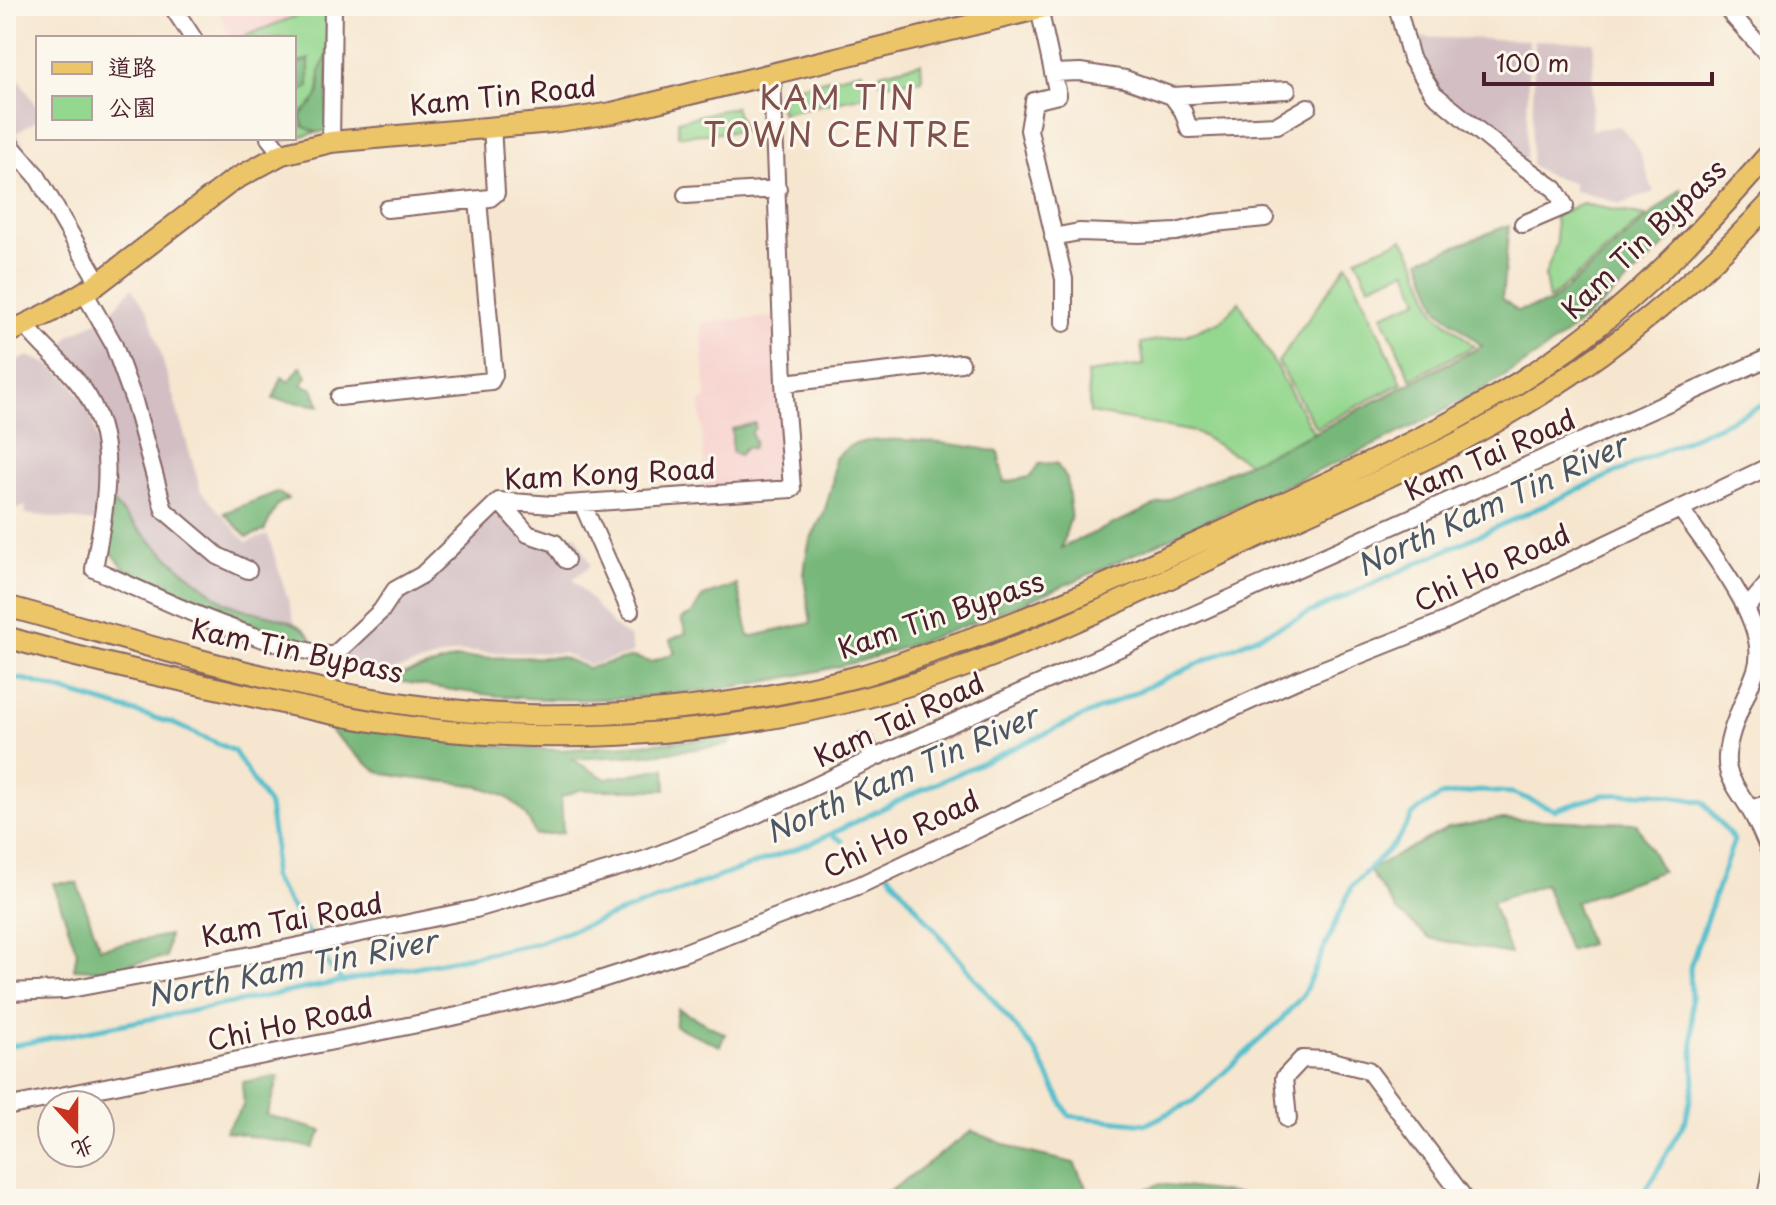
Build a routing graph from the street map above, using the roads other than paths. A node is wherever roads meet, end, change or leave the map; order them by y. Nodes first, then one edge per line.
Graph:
1 (172, 6) edge
2 (333, 6) edge
3 (1397, 6) edge
4 (1724, 6) edge
5 (1044, 7) edge
6 (989, 13) edge
7 (192, 36) edge
8 (1770, 57) edge
9 (1053, 73) junction
10 (772, 75) junction
11 (1287, 90) dead end
12 (1172, 96) junction
13 (1308, 107) dead end
14 (492, 126) junction
15 (6, 140) edge
16 (331, 142) junction
17 (276, 146) edge
18 (1770, 153) edge
19 (778, 189) junction
20 (686, 195) dead end
21 (478, 200) junction
22 (1770, 203) edge
23 (387, 209) dead end
24 (1265, 218) dead end
25 (1523, 224) dead end
26 (1053, 237) junction
27 (92, 287) junction
28 (1064, 323) dead end
29 (25, 325) junction
30 (6, 334) edge
31 (1770, 357) edge
32 (961, 363) dead end
33 (784, 383) junction
34 (339, 397) dead end
35 (1770, 466) edge
36 (499, 501) junction
37 (582, 503) junction
38 (1680, 508) junction
39 (566, 560) dead end
40 (248, 570) dead end
41 (1770, 581) edge
42 (6, 606) edge
43 (1747, 608) junction
44 (630, 611) dead end
45 (6, 637) edge
46 (864, 740) dead end
47 (874, 758) junction
48 (1770, 803) edge
49 (1750, 809) junction
50 (1770, 853) edge
51 (6, 992) edge
52 (6, 1107) edge
53 (1288, 1119) dead end
54 (1465, 1199) edge

1 - 7 street
2 - 16 street
3 - 25 street
4 - 8 street
5 - 6 main road, Kam Tin Road
5 - 9 street
6 - 10 main road, Kam Tin Road
9 - 12 street
9 - 26 street
10 - 14 main road, Kam Tin Road
10 - 19 street, Kam Kong Road
11 - 12 street
12 - 13 street
14 - 16 main road, Kam Tin Road
14 - 21 street
15 - 27 street
16 - 17 main road, Kam Tin Road
17 - 27 main road, Kam Tin Road
18 - 42 main road, Kam Tin Bypass
19 - 20 street
19 - 33 street, Kam Kong Road
21 - 23 street
21 - 34 street
22 - 45 main road, Kam Tin Bypass
24 - 26 street
26 - 28 street
27 - 29 main road, Kam Tin Road
27 - 40 street
29 - 30 main road, Kam Tin Road
29 - 36 street, Kam Kong Road
31 - 47 street, Kam Tai Road
32 - 33 street
33 - 37 street, Kam Kong Road
35 - 38 street, Chi Ho Road
36 - 37 street, Kam Kong Road
36 - 39 street
37 - 44 street
38 - 43 street
38 - 52 street, Chi Ho Road
41 - 43 street
43 - 49 street
46 - 47 street
47 - 51 street, Kam Tai Road
48 - 49 street
49 - 50 street
53 - 54 street

